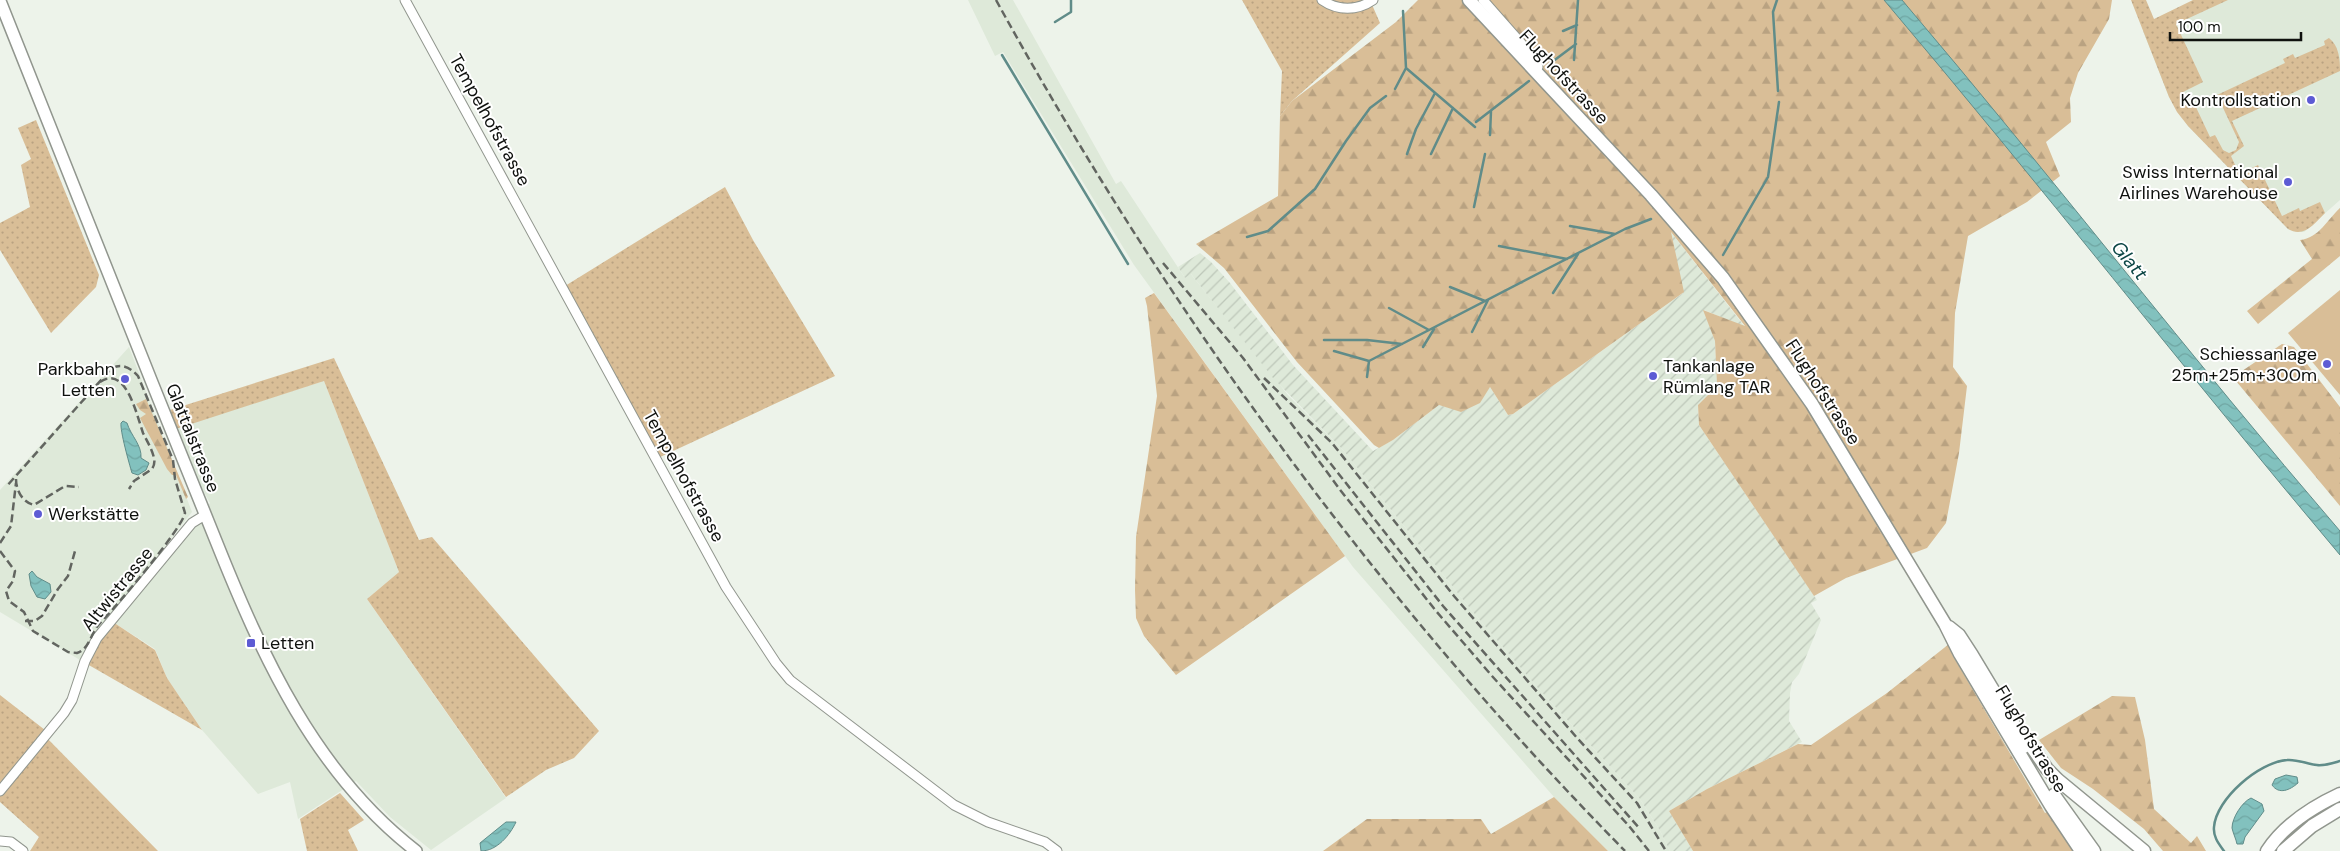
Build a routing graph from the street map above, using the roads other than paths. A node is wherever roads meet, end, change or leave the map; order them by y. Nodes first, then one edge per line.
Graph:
1 (405, 0) edge
2 (1322, 0) edge
3 (1373, 0) edge
4 (1469, 0) edge
5 (1483, 0) edge
6 (0, 1) edge
7 (1549, 87) junction
8 (205, 515) junction
9 (1945, 624) junction
10 (2016, 728) junction
11 (0, 791) edge
12 (2340, 794) edge
13 (2340, 809) edge
14 (0, 841) edge
15 (23, 851) edge
16 (416, 851) edge
17 (1057, 851) edge
18 (2081, 851) edge
19 (2094, 851) edge
20 (2144, 851) edge
21 (2267, 851) edge
22 (2283, 851) edge

1 - 17 street, Tempelhofstrasse
2 - 3 street
4 - 7 main road, Flughofstrasse
5 - 7 street
6 - 8 street, Glattalstrasse
7 - 9 main road, Flughofstrasse
8 - 11 street, Altwistrasse
8 - 16 street, Glattalstrasse
9 - 10 main road
9 - 18 main road, Flughofstrasse
10 - 19 main road
10 - 20 main road
12 - 21 main road
13 - 22 main road
14 - 15 street

